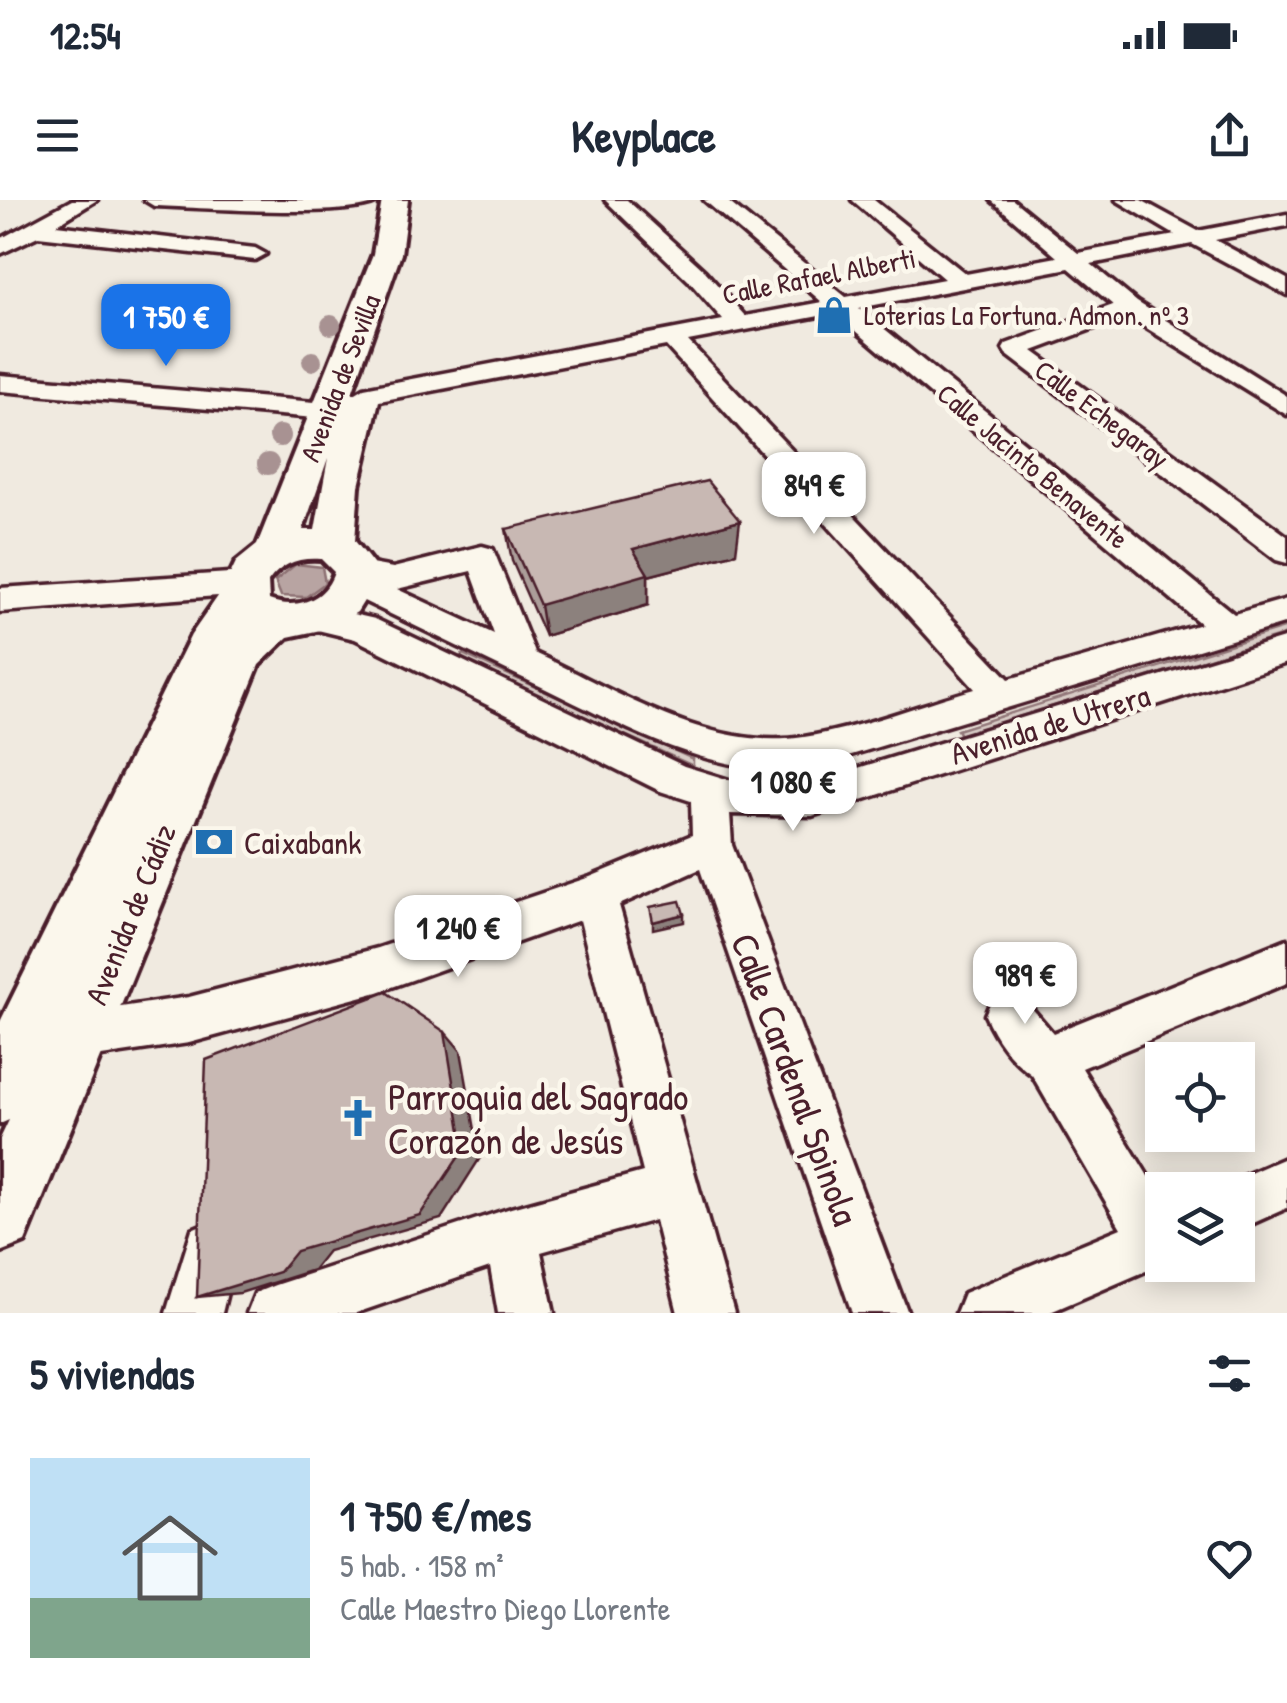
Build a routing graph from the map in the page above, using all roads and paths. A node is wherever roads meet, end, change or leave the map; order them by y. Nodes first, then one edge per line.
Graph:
1 (87, 200) edge
2 (154, 200) edge
3 (371, 200) edge
4 (395, 200) edge
5 (419, 200) edge
6 (615, 200) edge
7 (714, 200) edge
8 (862, 200) edge
9 (1001, 200) edge
10 (1126, 200) edge
11 (243, 202) edge
12 (1287, 220) edge
13 (33, 230) junction
14 (1200, 240) junction
15 (0, 248) edge
16 (194, 248) junction
17 (255, 254) dead end
18 (1075, 261) junction
19 (958, 280) junction
20 (1287, 288) edge
21 (836, 303) junction
22 (1129, 307) junction
23 (737, 322) junction
24 (670, 336) junction
25 (0, 383) edge
26 (364, 396) junction
27 (1287, 407) edge
28 (326, 411) junction
29 (1287, 552) edge
30 (348, 568) junction
31 (270, 594) junction
32 (0, 600) edge
33 (1287, 611) edge
34 (1230, 628) junction
35 (1287, 650) edge
36 (522, 663) junction
37 (1003, 696) junction
38 (710, 792) junction
39 (712, 845) junction
40 (595, 895) junction
41 (1287, 961) edge
42 (1008, 1015) dead end
43 (80, 1036) junction
44 (1049, 1058) junction
45 (0, 1090) edge
46 (1287, 1182) edge
47 (676, 1190) junction
48 (1255, 1196) edge
49 (1145, 1214) edge
50 (0, 1217) edge
51 (215, 1232) edge
52 (511, 1234) junction
53 (1145, 1244) edge
54 (352, 1299) edge
55 (194, 1313) edge
56 (275, 1313) edge
57 (526, 1313) edge
58 (706, 1313) edge
59 (880, 1313) edge
60 (984, 1313) edge

1 - 13 street
2 - 11 street
3 - 11 street
4 - 28 main road, Avenida de Sevilla
5 - 26 main road, Avenida de Sevilla
6 - 23 street
7 - 21 street, Calle Jacinto Benavente
8 - 19 street
9 - 18 street
10 - 14 street
11 - 16 street
12 - 14 street, Calle Rafael Alberti
13 - 15 street
13 - 16 street
14 - 18 street, Calle Rafael Alberti
14 - 20 street
16 - 17 street
18 - 19 street, Calle Rafael Alberti
18 - 22 street
19 - 21 street, Calle Rafael Alberti
21 - 23 street, Calle Rafael Alberti
21 - 34 street, Calle Jacinto Benavente
22 - 27 street
22 - 29 street, Calle Echegaray
23 - 24 street, Calle Rafael Alberti
24 - 26 street, Calle Rafael Alberti
24 - 37 street
25 - 28 street
26 - 30 main road, Avenida de Sevilla
28 - 31 main road, Avenida de Sevilla
30 - 31 main road
30 - 31 main road
30 - 36 street, Avenida de Utrera
30 - 36 street
31 - 32 street, Avenida de Utrera
31 - 38 street, Avenida de Utrera
31 - 43 main road, Avenida de Cádiz
31 - 45 main road, Avenida de Cádiz
33 - 34 street, Avenida de Utrera
34 - 37 street, Avenida de Utrera
35 - 38 street, Avenida de Utrera
36 - 37 street, Avenida de Utrera
38 - 39 street, Calle Cardenal Spinola
39 - 40 street
39 - 59 street, Calle Cardenal Spinola
40 - 43 street
40 - 47 street
41 - 44 street
42 - 44 street
43 - 45 street
43 - 50 main road, Avenida de Cádiz
44 - 49 street
46 - 48 street
47 - 52 street
47 - 58 street
51 - 55 street
52 - 54 street
52 - 57 street
53 - 60 street
54 - 56 street

